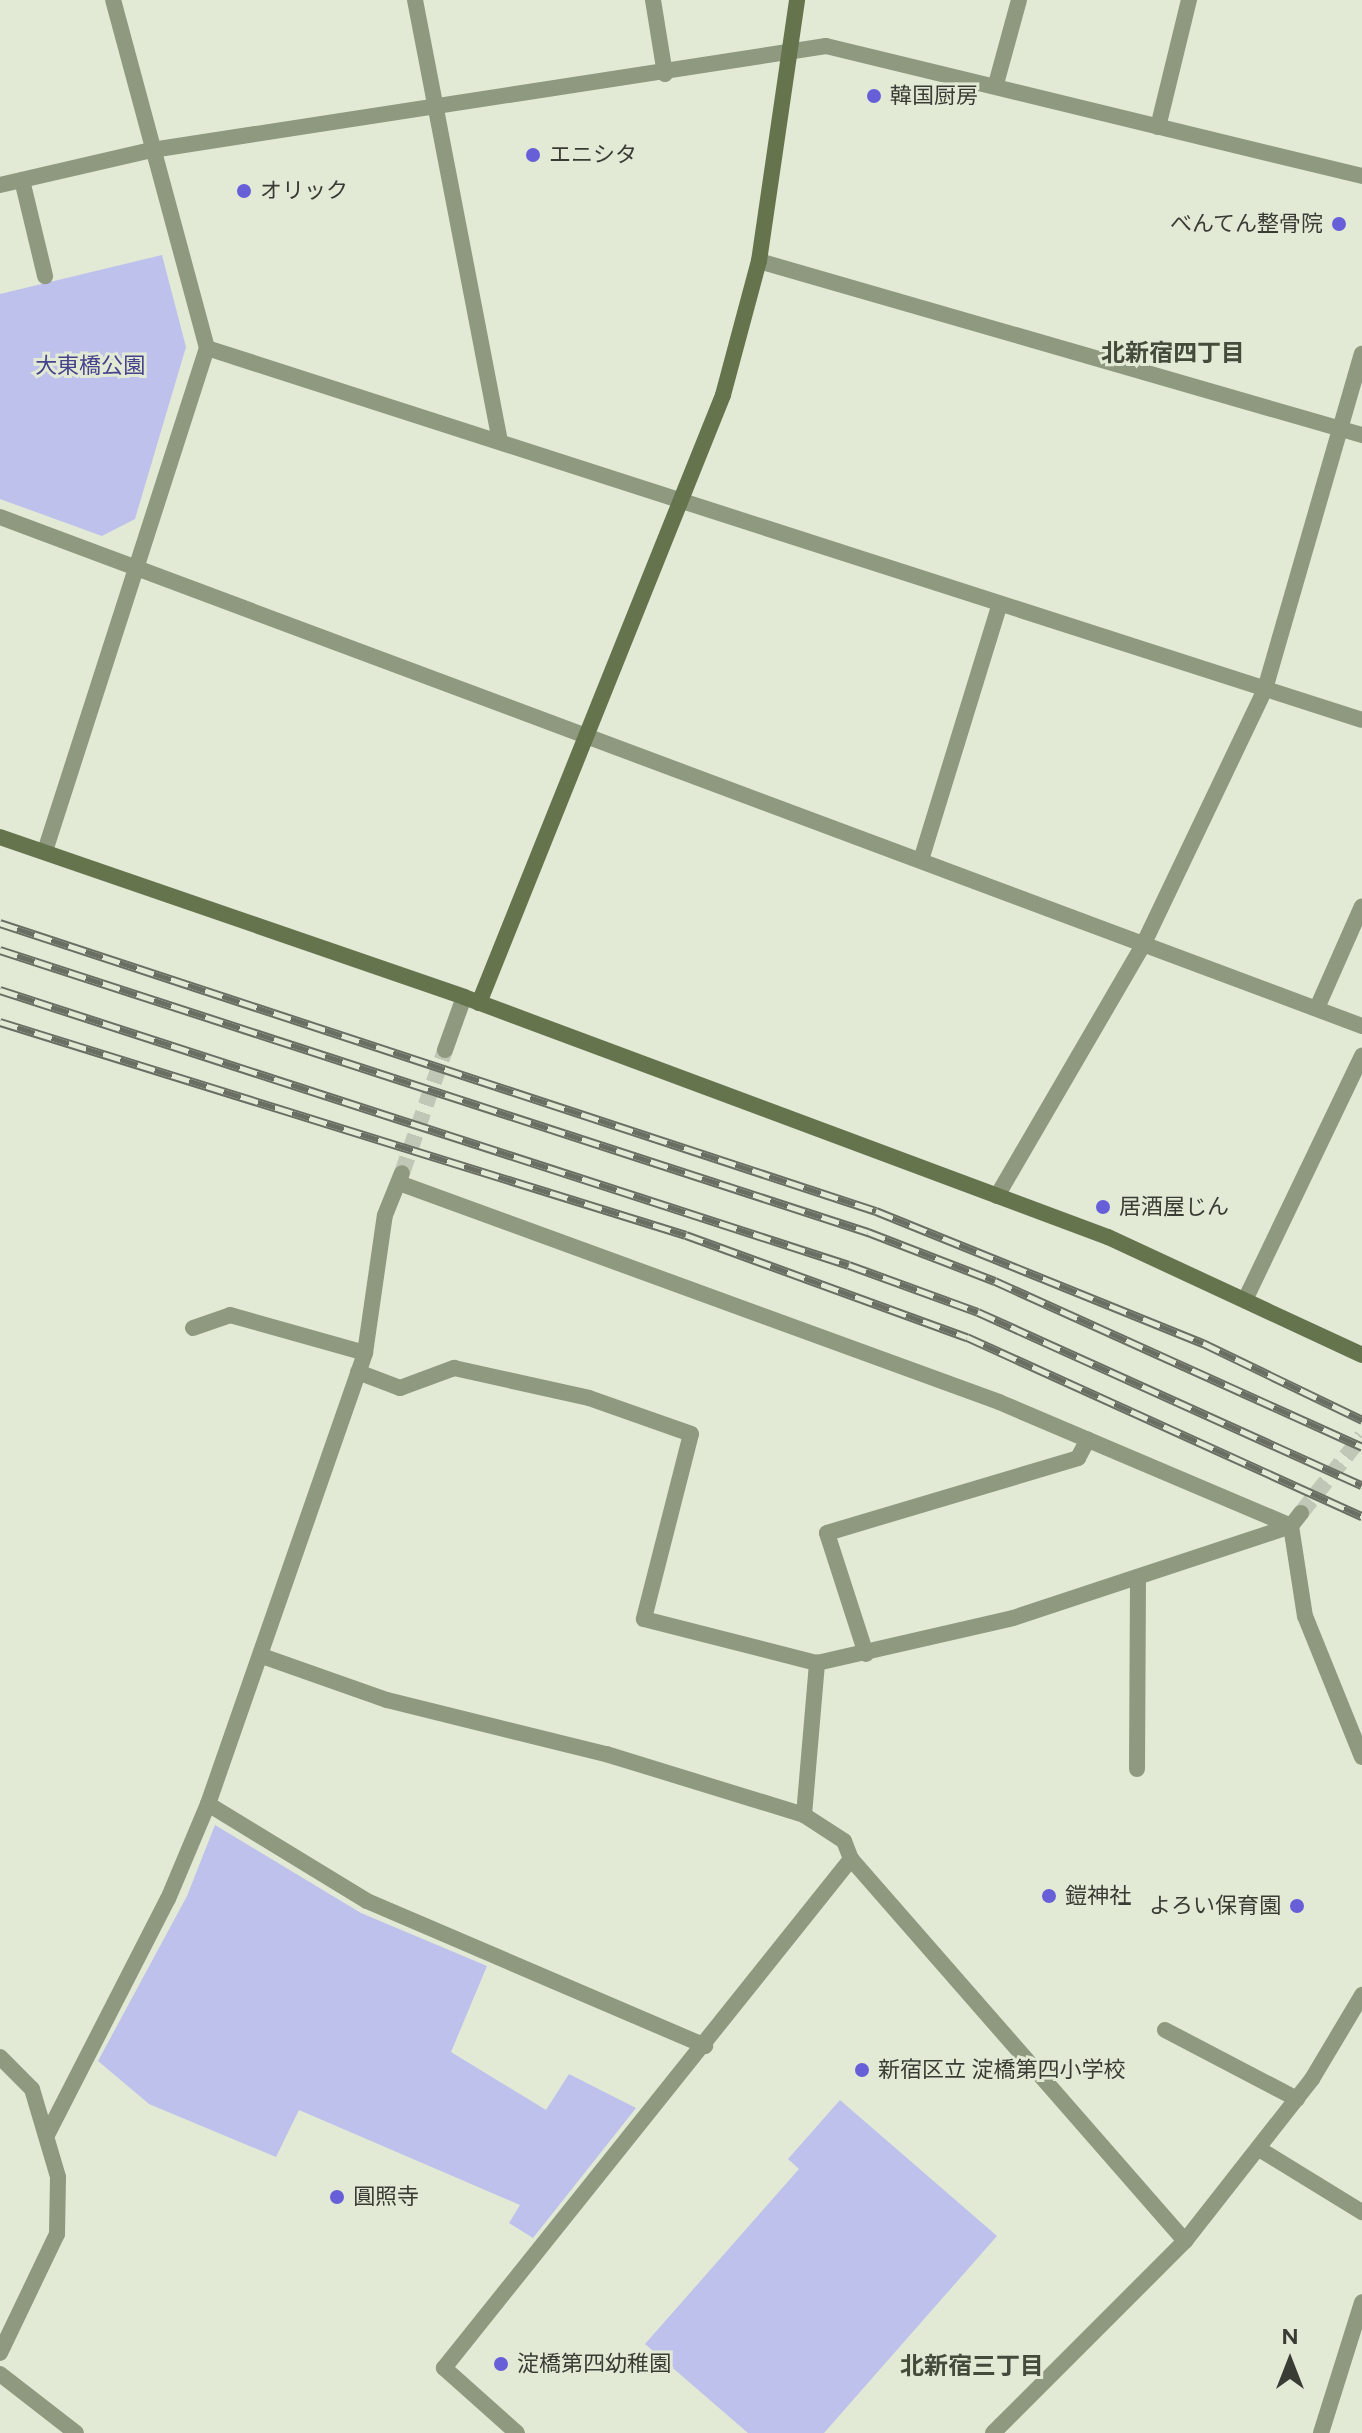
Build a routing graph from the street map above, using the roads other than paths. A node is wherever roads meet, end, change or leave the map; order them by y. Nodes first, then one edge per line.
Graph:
1 (113, 0) edge
2 (415, 0) edge
3 (653, 0) edge
4 (797, 0) edge
5 (1019, 0) edge
6 (1189, 0) edge
7 (793, 49) junction
8 (665, 74) junction
9 (996, 84) junction
10 (435, 107) junction
11 (1158, 127) junction
12 (152, 150) junction
13 (1362, 176) edge
14 (22, 180) junction
15 (0, 185) edge
16 (759, 261) junction
17 (45, 276) dead end
18 (207, 348) junction
19 (1362, 354) edge
20 (1344, 430) junction
21 (1362, 435) edge
22 (500, 441) junction
23 (683, 502) junction
24 (0, 517) edge
25 (136, 568) junction
26 (1000, 604) junction
27 (1265, 689) junction
28 (1362, 720) edge
29 (588, 736) junction
30 (0, 837) edge
31 (45, 851) junction
32 (921, 860) junction
33 (1362, 906) edge
34 (1144, 943) junction
35 (471, 1000) junction
36 (1317, 1008) junction
37 (1362, 1026) edge
38 (445, 1050) tunnel mouth
39 (1362, 1056) edge
40 (997, 1196) junction
41 (1245, 1300) junction
42 (193, 1328) dead end
43 (365, 1353) junction
44 (1362, 1355) edge
45 (358, 1372) junction
46 (1088, 1439) junction
47 (1296, 1520) junction
48 (1138, 1579) junction
49 (866, 1654) junction
50 (262, 1656) junction
51 (817, 1663) junction
52 (1362, 1757) edge
53 (1137, 1769) dead end
54 (208, 1804) junction
55 (804, 1815) junction
56 (851, 1859) junction
57 (1362, 1995) edge
58 (1165, 2030) dead end
59 (705, 2046) junction
60 (0, 2057) edge
61 (1297, 2099) junction
62 (48, 2133) junction
63 (1259, 2149) junction
64 (1362, 2212) edge
65 (1185, 2241) junction
66 (1362, 2302) edge
67 (0, 2353) edge
68 (0, 2374) edge
69 (76, 2433) edge
70 (517, 2433) edge
71 (993, 2433) edge
72 (1321, 2433) edge

1 - 12 street
2 - 10 street
3 - 8 street
4 - 7 street
5 - 9 street
6 - 11 street
7 - 8 street
7 - 9 street
7 - 16 street
8 - 10 street
9 - 11 street
10 - 12 street
10 - 22 street
11 - 13 street
12 - 14 street
12 - 18 street
14 - 15 street
14 - 17 street
16 - 20 street
16 - 23 street
18 - 22 street
18 - 25 street
19 - 20 street
20 - 21 street
20 - 27 street
22 - 23 street
23 - 26 street
23 - 29 street
24 - 25 street
25 - 29 street
25 - 31 street
26 - 27 street
26 - 32 street
27 - 28 street
27 - 34 street
29 - 32 street
29 - 35 street
30 - 31 street
31 - 35 street
32 - 34 street
33 - 36 street
34 - 36 street
34 - 40 street
35 - 38 street
35 - 40 street
36 - 37 street
39 - 41 street
40 - 41 street
41 - 44 street
42 - 43 street
43 - 45 street
43 - 46 street
45 - 50 street
45 - 51 street
46 - 47 street
46 - 49 street
47 - 48 street
47 - 52 street
48 - 49 street
48 - 53 street
49 - 51 street
50 - 54 street
50 - 55 street
51 - 55 street
54 - 59 street
54 - 62 street
55 - 56 street
56 - 59 street
56 - 65 street
57 - 61 street
58 - 61 street
59 - 70 street
60 - 62 street
61 - 63 street
62 - 67 street
63 - 64 street
63 - 65 street
65 - 71 street
66 - 72 street
68 - 69 street

